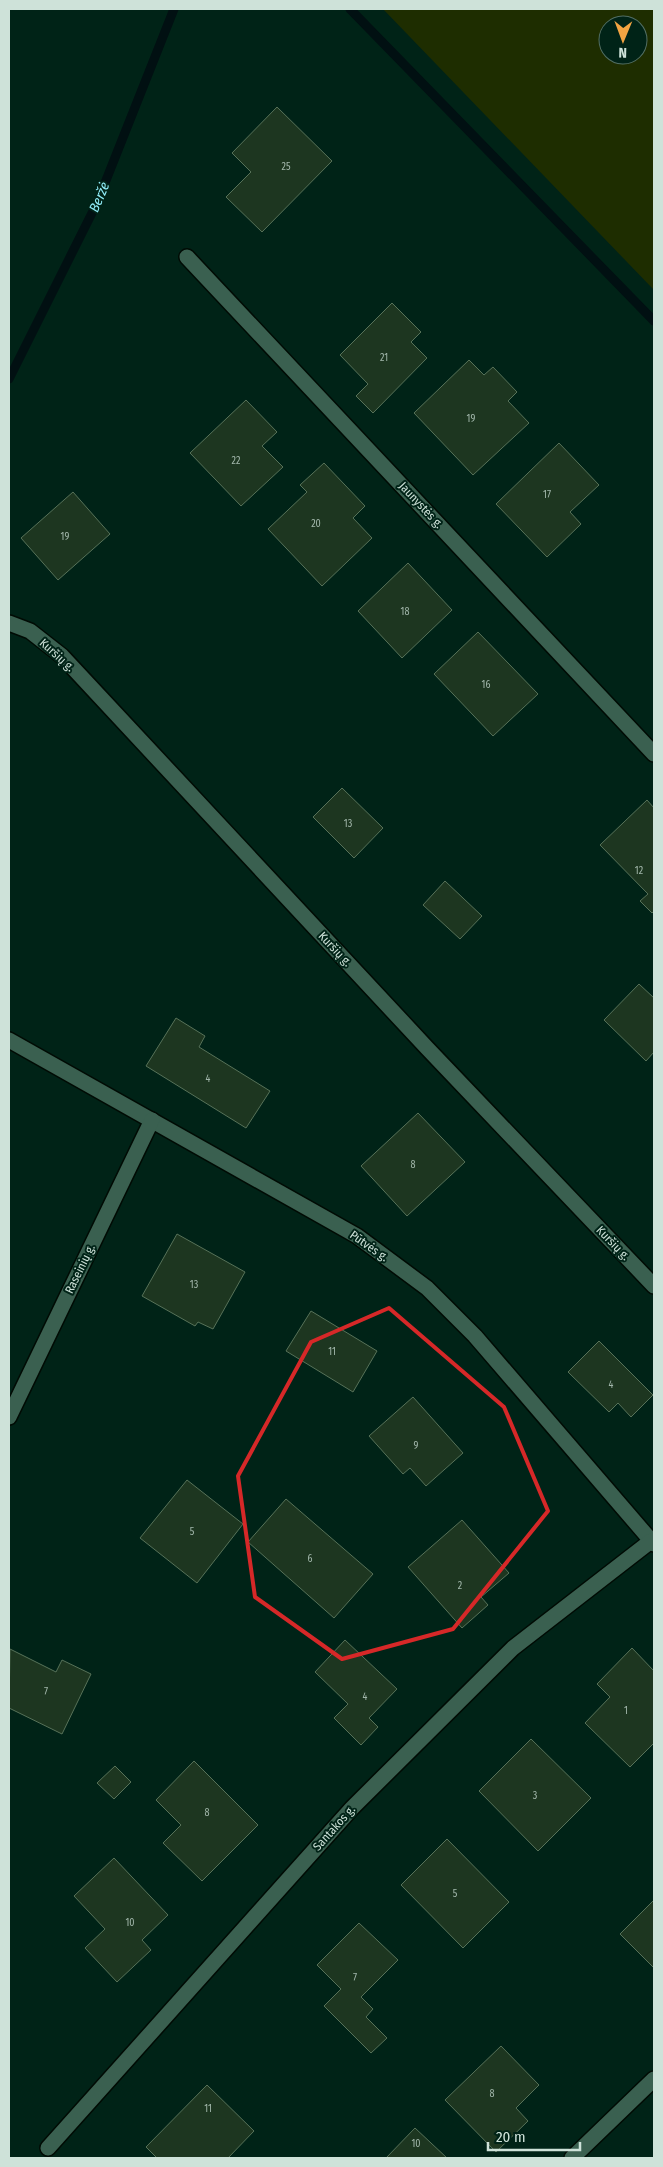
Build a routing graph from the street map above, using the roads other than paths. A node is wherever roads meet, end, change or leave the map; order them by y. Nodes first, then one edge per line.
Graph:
1 (187, 257) dead end
2 (9, 623) edge
3 (654, 754) edge
4 (9, 1040) edge
5 (152, 1120) junction
6 (654, 1286) edge
7 (9, 1417) edge
8 (653, 1542) edge
9 (654, 2079) edge
10 (48, 2148) dead end
11 (572, 2158) edge

1 - 3 street, Jaunystės g.
2 - 6 street, Kuršių g.
4 - 5 street, Pūtvės g.
5 - 7 street, Raseinių g.
5 - 8 street, Pūtvės g.
8 - 10 street, Santakos g.
9 - 11 street

